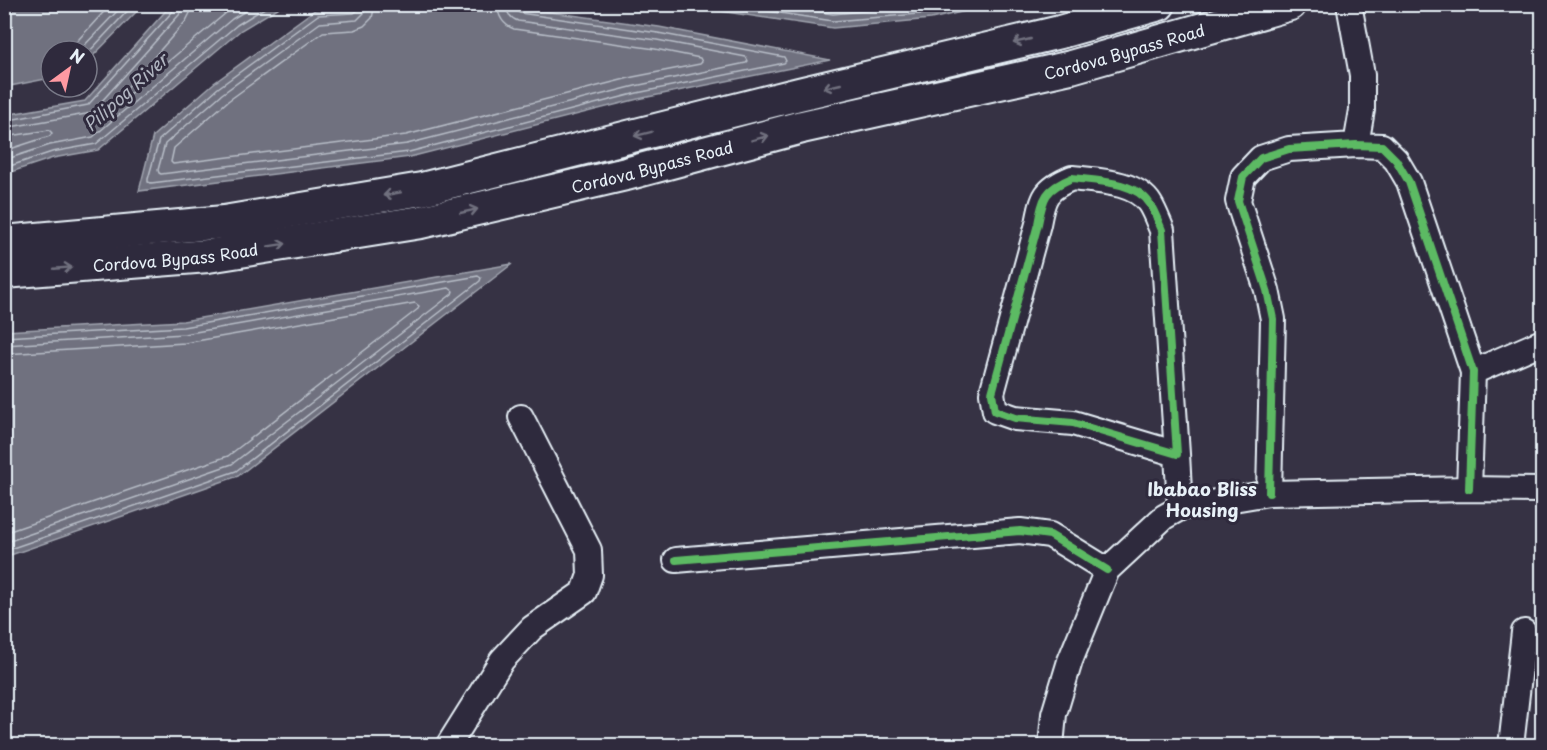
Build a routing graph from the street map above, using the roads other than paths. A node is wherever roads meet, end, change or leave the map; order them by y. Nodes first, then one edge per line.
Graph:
1 (1159, 4) edge
2 (1290, 4) edge
3 (1349, 4) edge
4 (1060, 32) junction
5 (1071, 67) junction
6 (1356, 145) junction
7 (4, 243) edge
8 (4, 272) edge
9 (1542, 342) edge
10 (1473, 372) junction
11 (521, 417) dead end
12 (1177, 454) junction
13 (1469, 489) junction
14 (1542, 490) edge
15 (1269, 493) junction
16 (1180, 508) junction
17 (676, 560) dead end
18 (1107, 570) junction
19 (1524, 632) dead end
20 (448, 746) edge
21 (1051, 746) edge
22 (1511, 746) edge

1 - 4 main road, Cordova Bypass Road
2 - 5 main road, Cordova Bypass Road
3 - 6 street
4 - 5 main road
4 -> 7 main road, Cordova Bypass Road
8 -> 5 main road, Cordova Bypass Road
6 - 10 street
6 - 15 street
9 - 10 street
10 - 13 street
11 - 20 street
12 - 12 street
12 - 16 street
13 - 14 street
13 - 15 street
15 - 16 street
16 - 18 street
17 - 18 street
18 - 21 street
19 - 22 street

